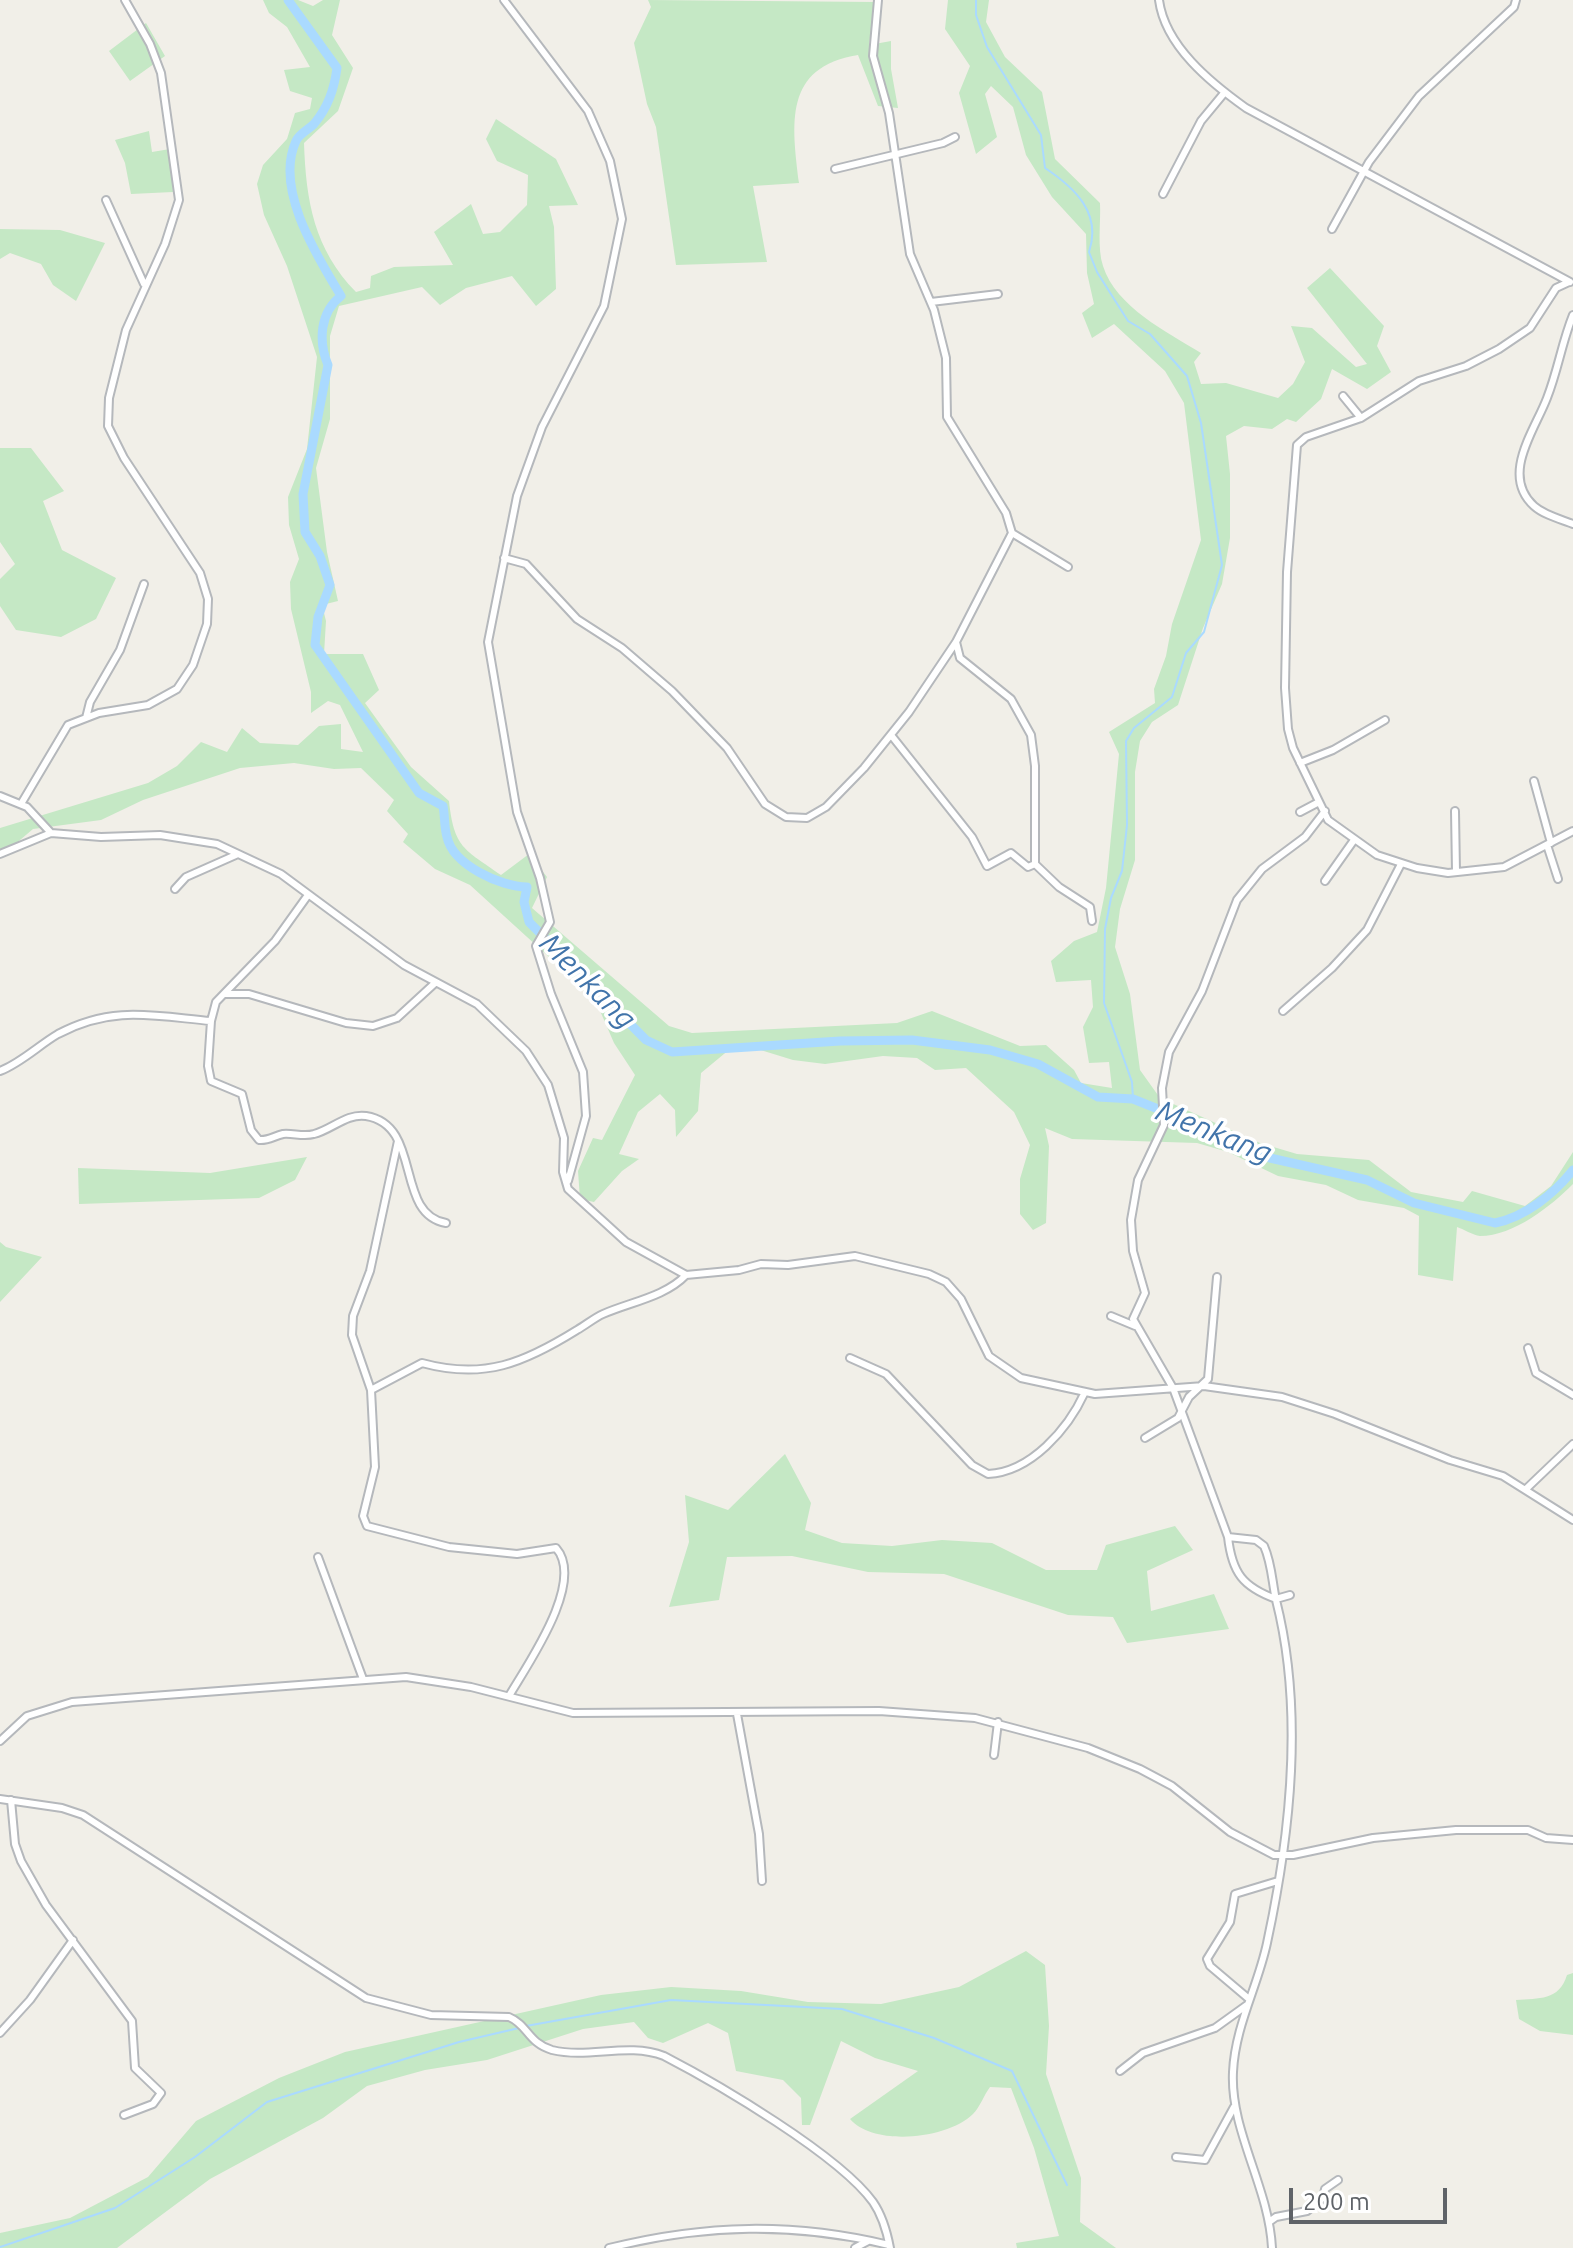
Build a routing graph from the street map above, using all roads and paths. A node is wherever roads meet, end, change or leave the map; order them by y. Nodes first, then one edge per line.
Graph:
1 (125, 0) edge
2 (504, 0) edge
3 (878, 0) edge
4 (1159, 0) edge
5 (1516, 0) edge
6 (1225, 92) junction
7 (955, 137) dead end
8 (894, 154) junction
9 (835, 169) dead end
10 (1365, 170) junction
11 (1163, 194) dead end
12 (106, 200) dead end
13 (1332, 229) dead end
14 (1571, 283) edge
15 (144, 285) junction
16 (998, 294) dead end
17 (931, 302) junction
18 (1573, 315) edge
19 (1343, 396) dead end
20 (1361, 418) junction
21 (1573, 524) edge
22 (1012, 533) junction
23 (504, 558) junction
24 (1068, 567) dead end
25 (144, 584) dead end
26 (956, 642) junction
27 (86, 718) junction
28 (1385, 720) dead end
29 (891, 735) junction
30 (1300, 763) junction
31 (1534, 781) dead end
32 (0, 796) edge
33 (1319, 802) junction
34 (21, 804) junction
35 (1325, 811) junction
36 (1455, 811) dead end
37 (1300, 812) dead end
38 (1573, 831) edge
39 (51, 833) junction
40 (1354, 840) junction
41 (1549, 844) junction
42 (0, 854) edge
43 (238, 854) junction
44 (1035, 864) junction
45 (1401, 864) junction
46 (1456, 872) junction
47 (1558, 879) dead end
48 (1325, 881) dead end
49 (175, 889) dead end
50 (308, 895) junction
51 (1092, 921) dead end
52 (435, 983) junction
53 (225, 994) junction
54 (1283, 1011) dead end
55 (211, 1021) junction
56 (0, 1071) edge
57 (398, 1141) junction
58 (568, 1189) junction
59 (446, 1223) dead end
60 (686, 1275) junction
61 (1217, 1277) dead end
62 (1111, 1316) dead end
63 (1138, 1328) junction
64 (1528, 1348) dead end
65 (850, 1358) dead end
66 (1204, 1386) junction
67 (1173, 1388) junction
68 (371, 1390) junction
69 (1085, 1392) junction
70 (1573, 1395) edge
71 (1181, 1414) junction
72 (1145, 1438) dead end
73 (1573, 1444) edge
74 (1526, 1489) junction
75 (1573, 1520) edge
76 (1228, 1537) junction
77 (318, 1557) dead end
78 (1290, 1595) dead end
79 (1276, 1599) junction
80 (363, 1679) junction
81 (509, 1696) junction
82 (737, 1714) junction
83 (998, 1722) junction
84 (0, 1741) edge
85 (994, 1755) dead end
86 (0, 1799) edge
87 (11, 1800) junction
88 (1573, 1840) edge
89 (1284, 1856) junction
90 (762, 1881) dead end
91 (1278, 1881) junction
92 (73, 1940) junction
93 (1249, 2002) junction
94 (0, 2033) edge
95 (1120, 2071) dead end
96 (1234, 2107) junction
97 (124, 2115) dead end
98 (1176, 2157) dead end
99 (1338, 2180) dead end
100 (1269, 2222) junction
101 (868, 2241) junction
102 (890, 2247) edge
103 (609, 2248) edge
104 (855, 2248) edge
105 (1272, 2248) edge

1 - 15 street
2 - 23 street
3 - 8 street
4 - 6 street
5 - 10 street
6 - 10 street
6 - 11 street
7 - 8 street
8 - 9 street
8 - 17 street
10 - 13 street
10 - 14 street
12 - 15 street
14 - 20 street
15 - 27 street
16 - 17 street
17 - 22 street
18 - 21 street
19 - 20 street
20 - 30 street
22 - 24 street
22 - 26 street
23 - 29 street
23 - 58 street
25 - 27 street
26 - 29 street
26 - 44 street
27 - 34 street
28 - 30 street
29 - 44 street
30 - 33 street
31 - 41 street
32 - 34 street
33 - 35 street
33 - 37 street
34 - 39 street
35 - 40 street
35 - 63 street
36 - 46 street
38 - 41 street
39 - 42 street
39 - 43 street
40 - 45 street
40 - 48 street
41 - 46 street
41 - 47 street
43 - 49 street
43 - 50 street
44 - 51 street
45 - 46 street
45 - 54 street
50 - 52 street
50 - 53 street
52 - 53 street
52 - 58 street
53 - 55 street
55 - 56 street
55 - 57 street
57 - 59 street
57 - 68 street
58 - 60 street
60 - 68 street
60 - 69 street
61 - 66 street
62 - 63 street
63 - 67 street
64 - 70 street
65 - 69 street
66 - 67 street
66 - 71 street
66 - 74 street
67 - 69 street
67 - 71 street
68 - 81 street
71 - 72 street
71 - 76 street
73 - 74 street
74 - 75 street
76 - 79 street
76 - 79 street
77 - 80 street
78 - 79 street
79 - 89 street
80 - 81 street
80 - 84 street
81 - 82 street
82 - 83 street
82 - 90 street
83 - 85 street
83 - 89 street
86 - 87 street
87 - 92 street
87 - 102 street
88 - 89 street
89 - 91 street
91 - 93 street
91 - 93 street
92 - 94 street
92 - 97 street
93 - 95 street
93 - 96 street
96 - 98 street
96 - 100 street
99 - 100 street
100 - 105 street
101 - 102 street
101 - 103 street
101 - 104 street

